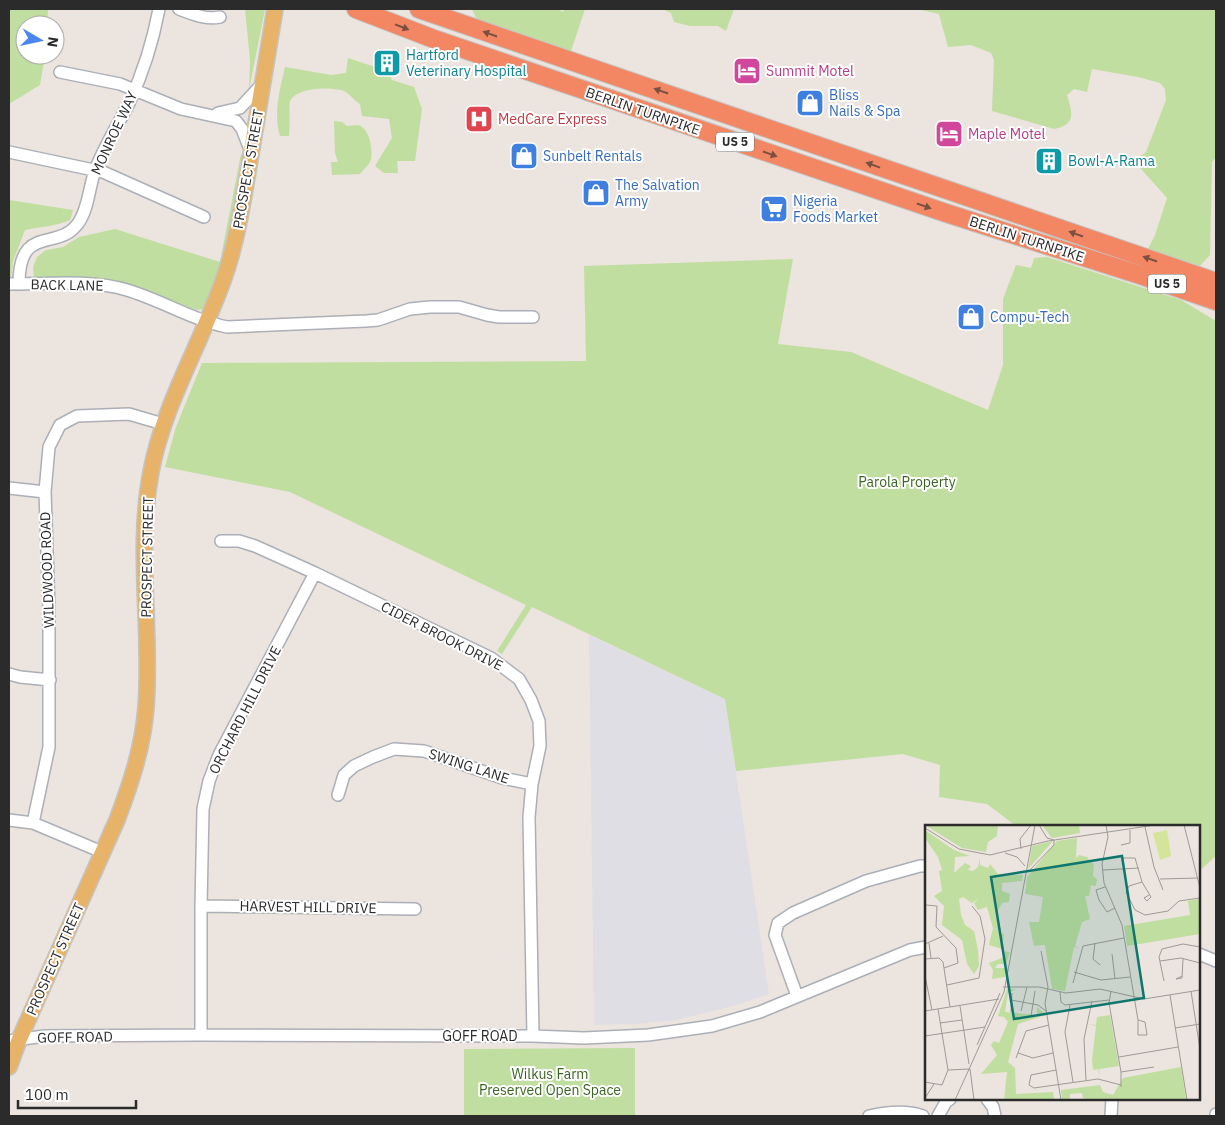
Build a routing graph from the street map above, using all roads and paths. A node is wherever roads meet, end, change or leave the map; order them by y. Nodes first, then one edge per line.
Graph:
1 (158, 9) edge
2 (179, 9) edge
3 (275, 9) edge
4 (356, 9) edge
5 (419, 9) edge
6 (220, 18) dead end
7 (572, 60) junction
8 (60, 72) dead end
9 (263, 82) junction
10 (565, 84) junction
11 (135, 89) junction
12 (208, 115) junction
13 (9, 152) edge
14 (251, 152) junction
15 (95, 170) junction
16 (204, 217) dead end
17 (1143, 276) junction
18 (1216, 282) edge
19 (14, 284) edge
20 (1216, 301) edge
21 (1216, 314) edge
22 (533, 317) dead end
23 (208, 322) junction
24 (163, 424) junction
25 (9, 488) edge
26 (45, 492) junction
27 (221, 541) dead end
28 (315, 573) junction
29 (9, 674) edge
30 (50, 680) junction
31 (532, 784) junction
32 (338, 795) dead end
33 (9, 820) edge
34 (33, 823) junction
35 (102, 852) junction
36 (925, 866) edge
37 (200, 906) junction
38 (415, 908) dead end
39 (925, 947) edge
40 (1200, 954) edge
41 (1216, 961) edge
42 (797, 996) junction
43 (201, 1035) junction
44 (533, 1036) junction
45 (14, 1040) edge
46 (9, 1067) edge
47 (949, 1100) edge
48 (988, 1100) edge
49 (1112, 1100) edge
50 (869, 1116) edge
51 (923, 1116) edge
52 (938, 1116) edge
53 (994, 1116) edge
54 (1111, 1116) edge

1 - 11 street, MONROE WAY
2 - 6 street
3 - 9 main road, PROSPECT STREET
4 -> 10 highway, BERLIN TURNPIKE / US 5
7 -> 5 highway, BERLIN TURNPIKE / US 5
7 - 10 highway
18 -> 7 highway, BERLIN TURNPIKE / US 5
8 - 11 street
9 - 12 street
9 - 14 main road, PROSPECT STREET
10 -> 17 highway, BERLIN TURNPIKE / US 5
11 - 12 street
11 - 15 street, MONROE WAY
12 - 14 street
13 - 15 street
14 - 23 main road, PROSPECT STREET
15 - 16 street
15 - 19 street, MONROE WAY
17 - 20 highway, BERLIN TURNPIKE / US 5
17 - 21 highway
19 - 23 street, BACK LANE
22 - 23 street, BACK LANE
23 - 24 main road, PROSPECT STREET
24 - 26 street, WILDWOOD ROAD
24 - 35 main road, PROSPECT STREET
25 - 26 street
26 - 30 street, WILDWOOD ROAD
27 - 28 street, CIDER BROOK DRIVE
28 - 31 street, CIDER BROOK DRIVE
28 - 37 street, ORCHARD HILL DRIVE
29 - 30 street
30 - 34 street, WILDWOOD ROAD
31 - 32 street, SWING LANE
31 - 44 street, CIDER BROOK DRIVE
33 - 34 street
34 - 35 street
35 - 45 main road, PROSPECT STREET
36 - 42 street
37 - 38 street, HARVEST HILL DRIVE
37 - 43 street, ORCHARD HILL DRIVE
39 - 42 street, GOFF ROAD
40 - 41 street
42 - 44 street, GOFF ROAD
43 - 44 street, GOFF ROAD
43 - 45 street, GOFF ROAD
45 - 46 main road, PROSPECT STREET
47 - 52 street
48 - 53 street
49 - 54 street
50 - 51 street

